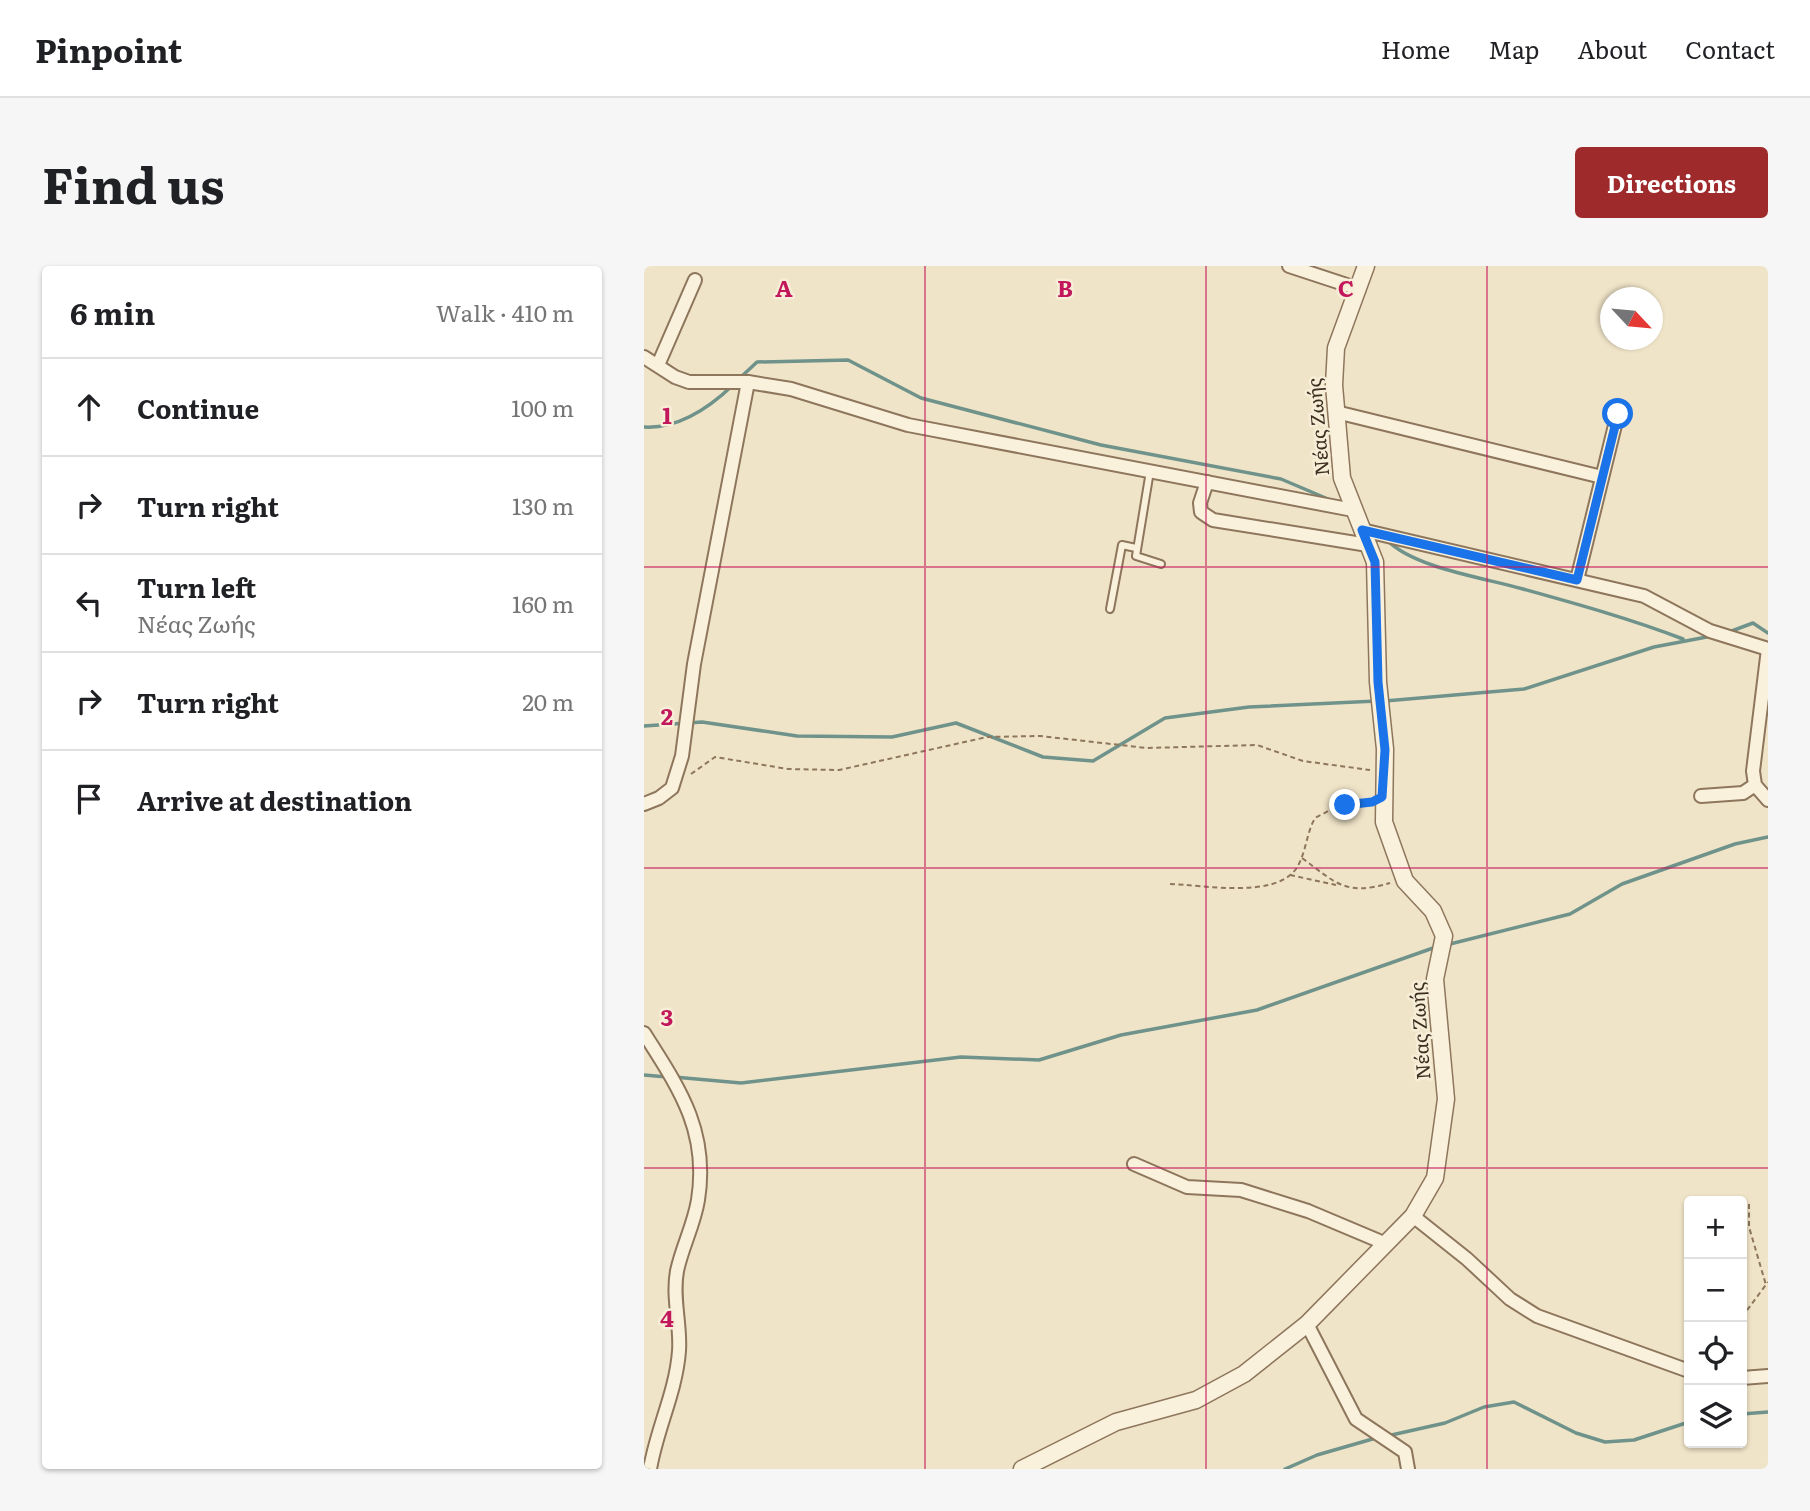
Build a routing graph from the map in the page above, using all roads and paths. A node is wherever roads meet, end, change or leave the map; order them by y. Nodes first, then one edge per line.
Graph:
1 (1289, 266) edge
2 (1366, 266) edge
3 (695, 280) dead end
4 (1359, 289) junction
5 (644, 357) edge
6 (658, 366) junction
7 (748, 383) junction
8 (1336, 412) junction
9 (1618, 414) dead end
10 (1150, 471) junction
11 (1602, 477) junction
12 (1207, 482) junction
13 (1353, 510) junction
14 (1365, 537) junction
15 (1136, 548) junction
16 (1161, 564) dead end
17 (1577, 580) junction
18 (1110, 609) dead end
19 (1768, 649) edge
20 (1385, 770) junction
21 (1755, 785) junction
22 (672, 788) junction
23 (1701, 796) dead end
24 (1382, 797) junction
25 (1768, 800) edge
26 (644, 804) edge
27 (1301, 858) junction
28 (1289, 875) junction
29 (1405, 881) junction
30 (1170, 884) dead end
31 (1340, 886) junction
32 (644, 1033) edge
33 (1134, 1164) dead end
34 (1749, 1204) dead end
35 (1413, 1216) junction
36 (1384, 1243) junction
37 (1767, 1283) edge
38 (1747, 1310) edge
39 (1307, 1324) junction
40 (1684, 1369) edge
41 (1768, 1376) edge
42 (1747, 1378) edge
43 (650, 1469) edge
44 (1022, 1469) edge
45 (1408, 1469) edge

1 - 4 street
2 - 4 street, Νέας Ζωής
3 - 6 street
4 - 8 street, Νέας Ζωής
5 - 6 street
6 - 7 street
7 - 10 street
7 - 22 street
8 - 11 street
8 - 13 street, Νέας Ζωής
9 - 11 street
10 - 12 street
10 - 15 lane
11 - 17 street
12 - 13 street
12 - 14 street
13 - 14 street, Νέας Ζωής
14 - 17 street
14 - 20 street, Νέας Ζωής
15 - 16 lane
15 - 18 lane
17 - 19 street
19 - 21 street
20 - 22 path
20 - 24 street, Νέας Ζωής
21 - 23 street
21 - 25 street
22 - 26 street
24 - 27 path
24 - 29 street, Νέας Ζωής
27 - 28 path
27 - 31 path
28 - 30 path
28 - 31 path
29 - 31 path
29 - 35 street, Νέας Ζωής
32 - 43 street
33 - 36 street
34 - 37 path
35 - 36 street, Νέας Ζωής
35 - 40 street
36 - 39 street, Νέας Ζωής
37 - 38 path
39 - 44 street, Νέας Ζωής
39 - 45 street
41 - 42 street

